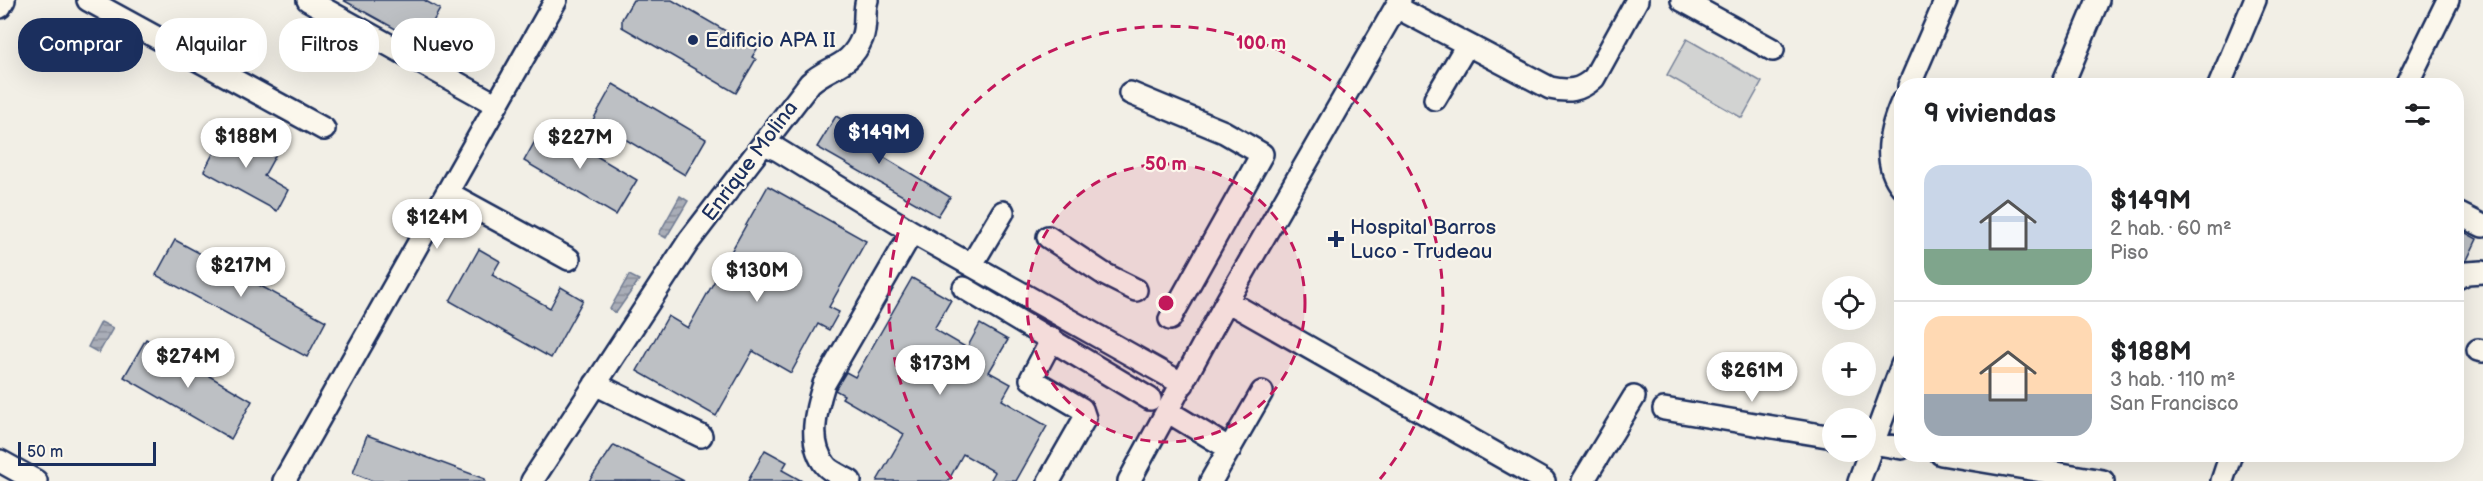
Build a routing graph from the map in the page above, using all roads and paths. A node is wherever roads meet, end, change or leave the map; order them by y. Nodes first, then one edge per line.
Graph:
1 (4, 0) edge
2 (88, 0) edge
3 (308, 0) edge
4 (556, 0) edge
5 (867, 0) edge
6 (1637, 0) edge
7 (1682, 0) edge
8 (1946, 0) edge
9 (2098, 0) edge
10 (2255, 0) edge
11 (2448, 0) edge
12 (1398, 4) edge
13 (0, 7) edge
14 (1467, 45) junction
15 (1773, 50) dead end
16 (1912, 78) edge
17 (2065, 78) edge
18 (2222, 78) edge
19 (2410, 78) edge
20 (1130, 93) dead end
21 (1435, 99) dead end
22 (497, 105) junction
23 (1894, 123) edge
24 (324, 129) dead end
25 (764, 144) junction
26 (1894, 174) edge
27 (448, 194) junction
28 (1003, 212) dead end
29 (2464, 216) edge
30 (2483, 226) edge
31 (912, 232) junction
32 (1048, 237) dead end
33 (569, 259) dead end
34 (972, 264) junction
35 (2483, 272) edge
36 (2464, 274) edge
37 (964, 288) dead end
38 (1136, 290) dead end
39 (1227, 301) junction
40 (1170, 319) dead end
41 (1052, 339) junction
42 (596, 384) junction
43 (1183, 384) junction
44 (1894, 384) edge
45 (1262, 392) dead end
46 (1634, 397) dead end
47 (1150, 399) dead end
48 (1664, 409) dead end
49 (1167, 411) junction
50 (1876, 426) edge
51 (1822, 435) edge
52 (701, 436) dead end
53 (1876, 444) edge
54 (1894, 447) edge
55 (1230, 449) junction
56 (0, 461) edge
57 (1864, 462) edge
58 (1989, 462) edge
59 (2228, 462) edge
60 (36, 481) edge
61 (284, 481) edge
62 (532, 481) edge
63 (850, 481) edge
64 (1049, 481) edge
65 (1129, 481) edge
66 (1211, 481) edge
67 (1544, 481) edge
68 (1582, 481) edge
69 (1860, 481) edge
70 (2103, 481) edge
71 (2222, 481) edge

1 - 13 street
2 - 24 street
3 - 22 street
4 - 22 street
5 - 25 street, Enrique Molina
6 - 14 street
7 - 15 street
8 - 16 street
9 - 17 street
10 - 18 street
11 - 19 street
12 - 14 street
12 - 39 street
14 - 21 street
20 - 40 street
22 - 27 street
23 - 26 street
25 - 31 street
25 - 42 street, Enrique Molina
27 - 33 street
27 - 61 street
28 - 34 street
29 - 30 street
31 - 34 street
31 - 63 street
32 - 38 street
34 - 43 street
35 - 36 street
37 - 41 street
39 - 43 street
39 - 67 street
41 - 47 street
41 - 64 street
42 - 52 street
42 - 62 street, Enrique Molina
43 - 49 street
44 - 50 street
45 - 55 street
46 - 68 street
48 - 51 street
49 - 55 street
49 - 65 street
53 - 54 street
55 - 66 street
56 - 60 street
57 - 69 street
58 - 70 street
59 - 71 street

